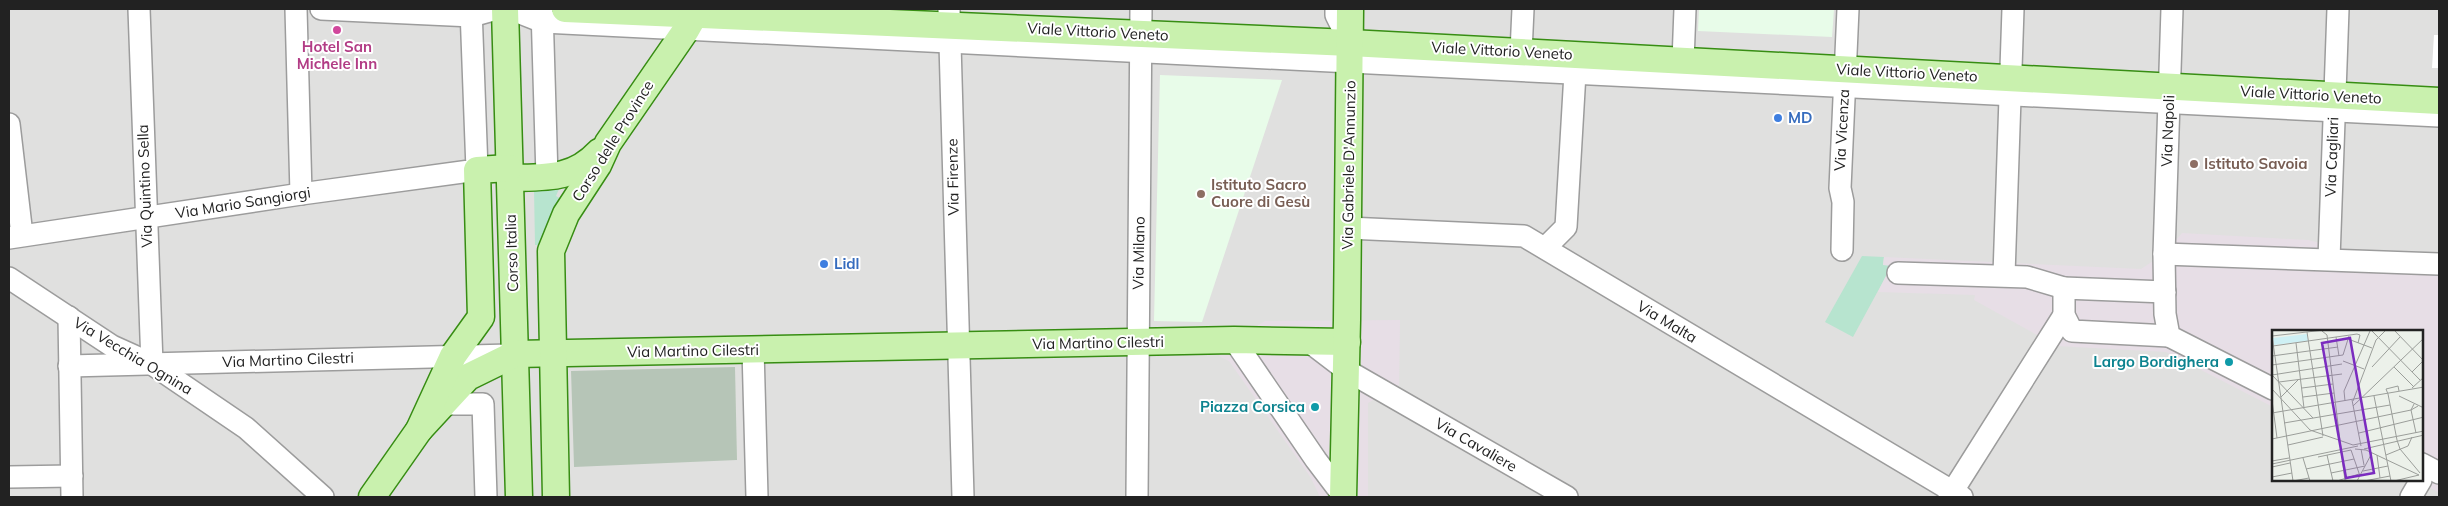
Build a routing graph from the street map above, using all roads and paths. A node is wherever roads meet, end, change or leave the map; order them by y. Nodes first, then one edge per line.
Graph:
1 (139, 9) edge
2 (296, 9) edge
3 (321, 9) edge
4 (497, 9) edge
5 (505, 9) edge
6 (510, 9) edge
7 (565, 9) edge
8 (1336, 9) edge
9 (1350, 9) edge
10 (1523, 9) edge
11 (1686, 9) edge
12 (1848, 9) edge
13 (2013, 9) edge
14 (2172, 9) edge
15 (2338, 9) edge
16 (472, 12) edge
17 (542, 16) edge
18 (693, 18) edge
19 (949, 26) edge
20 (1141, 31) edge
21 (1521, 52) junction
22 (1350, 53) junction
23 (1683, 61) junction
24 (1575, 73) junction
25 (1845, 78) junction
26 (2010, 87) junction
27 (2169, 95) junction
28 (2439, 102) edge
29 (2334, 103) junction
30 (2439, 116) edge
31 (9, 124) edge
32 (608, 143) junction
33 (477, 170) junction
34 (509, 173) junction
35 (547, 177) junction
36 (301, 194) junction
37 (147, 217) junction
38 (1348, 228) junction
39 (15, 236) edge
40 (1545, 248) junction
41 (1842, 250) dead end
42 (2328, 252) junction
43 (2164, 254) junction
44 (2439, 264) edge
45 (2004, 269) junction
46 (1898, 273) dead end
47 (9, 278) edge
48 (2064, 288) junction
49 (2165, 292) junction
50 (2064, 315) junction
51 (68, 317) junction
52 (1347, 331) junction
53 (2169, 336) junction
54 (1234, 340) junction
55 (1308, 341) junction
56 (1138, 342) junction
57 (957, 346) junction
58 (752, 349) junction
59 (552, 353) junction
60 (515, 354) junction
61 (453, 356) junction
62 (152, 364) junction
63 (69, 366) junction
64 (1346, 370) junction
65 (2272, 388) edge
66 (444, 404) junction
67 (419, 430) junction
68 (9, 477) edge
69 (72, 487) edge
70 (1954, 495) edge
71 (1343, 496) edge
72 (323, 497) edge
73 (372, 497) edge
74 (486, 497) edge
75 (519, 497) edge
76 (556, 497) edge
77 (757, 497) edge
78 (963, 497) edge
79 (1137, 497) edge
80 (1566, 497) edge

1 - 37 street, Via Quintino Sella
2 - 36 street
3 - 16 street
4 - 16 street
5 - 34 main road, Corso Italia
6 - 17 street
7 - 18 main road, Viale Vittorio Veneto
8 - 22 street
9 - 22 main road, Via Gabriele D'Annunzio
10 - 21 street
11 - 23 street
12 - 25 street, Via Vicenza
13 - 26 street
14 - 27 street, Via Napoli
15 - 29 street, Via Cagliari
16 - 33 street
17 - 18 street
17 - 35 street
18 - 19 main road, Viale Vittorio Veneto
18 - 32 main road, Corso delle Province
19 - 20 main road, Viale Vittorio Veneto
19 - 57 street, Via Firenze
20 - 22 main road, Viale Vittorio Veneto
20 - 56 street, Via Milano
21 - 22 main road, Viale Vittorio Veneto
21 - 23 main road, Viale Vittorio Veneto
22 - 24 street
22 - 38 main road, Via Gabriele D'Annunzio
23 - 25 main road, Viale Vittorio Veneto
24 - 25 street
24 - 40 street
25 - 26 main road, Viale Vittorio Veneto
25 - 41 street, Via Vicenza
26 - 27 main road, Viale Vittorio Veneto
26 - 45 street
27 - 29 main road, Viale Vittorio Veneto
27 - 43 street, Via Napoli
28 - 29 main road, Viale Vittorio Veneto
29 - 30 street
29 - 42 street, Via Cagliari
31 - 39 street
32 - 35 main road
32 - 59 main road, Corso delle Province
33 - 34 main road
33 - 36 street, Via Mario Sangiorgi
33 - 61 main road
34 - 35 main road
34 - 60 main road, Corso Italia
36 - 37 street, Via Mario Sangiorgi
37 - 39 street, Via Mario Sangiorgi
37 - 62 street, Via Quintino Sella
38 - 40 street, Via Malta
38 - 52 main road, Via Gabriele D'Annunzio
40 - 70 street, Via Malta
42 - 43 street
42 - 44 street
43 - 49 street, Via Napoli
45 - 46 street
45 - 48 street
47 - 51 street, Via Vecchia Ognina
48 - 49 street
48 - 50 street
49 - 53 street, Via Napoli
50 - 53 street
50 - 70 street
51 - 62 street, Via Vecchia Ognina
51 - 63 street
52 - 55 main road, Via Martino Cilestri
52 - 64 main road, Via Gabriele D'Annunzio
53 - 65 street
54 - 55 main road, Via Martino Cilestri
54 - 56 main road, Via Martino Cilestri
54 - 71 street
55 - 64 street, Via Cavaliere
56 - 57 main road, Via Martino Cilestri
56 - 79 street, Via Milano
57 - 58 main road, Via Martino Cilestri
57 - 78 street, Via Firenze
58 - 59 main road, Via Martino Cilestri
58 - 77 street
59 - 60 main road, Via Martino Cilestri
59 - 76 main road
60 - 61 street, Via Martino Cilestri
60 - 66 main road
60 - 75 main road, Corso Italia
61 - 62 street, Via Martino Cilestri
61 - 67 main road
62 - 63 street, Via Martino Cilestri
62 - 72 street, Via Vecchia Ognina
63 - 69 street
64 - 71 main road, Via Gabriele D'Annunzio
64 - 80 street, Via Cavaliere
66 - 67 main road
66 - 74 street
67 - 73 main road
68 - 69 street

